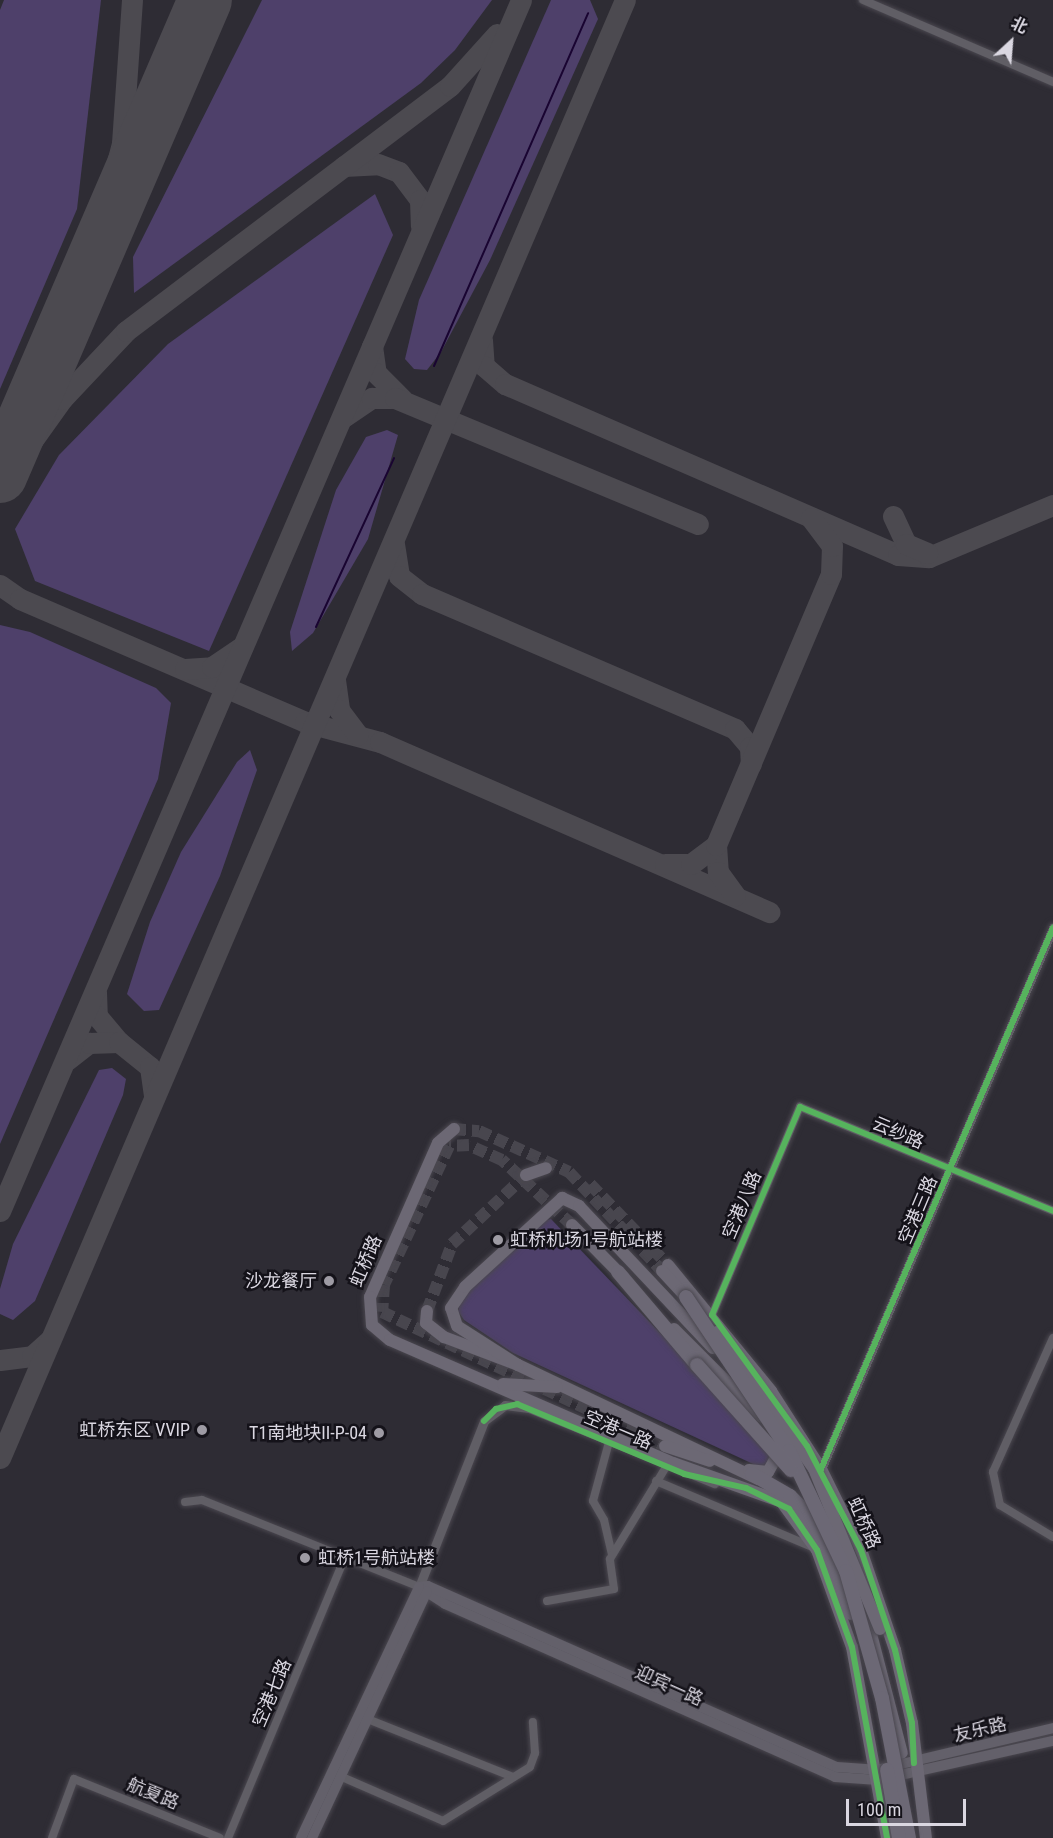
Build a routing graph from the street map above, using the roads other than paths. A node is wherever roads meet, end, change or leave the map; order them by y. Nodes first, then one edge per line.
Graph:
1 (863, 0) edge
2 (1053, 82) edge
3 (1053, 928) edge
4 (800, 1107) joint
5 (454, 1128) dead end
6 (546, 1168) dead end
7 (950, 1172) junction
8 (525, 1175) tunnel mouth
9 (1053, 1211) edge
10 (572, 1225) tunnel mouth
11 (639, 1268) junction
12 (618, 1272) junction
13 (686, 1298) junction
14 (427, 1311) dead end
15 (712, 1315) junction
16 (1053, 1338) edge
17 (518, 1365) junction
18 (495, 1384) junction
19 (565, 1387) junction
20 (775, 1431) junction
21 (609, 1442) junction
22 (733, 1465) junction
23 (666, 1467) junction
24 (821, 1469) junction
25 (752, 1474) junction
26 (656, 1481) junction
27 (746, 1488) junction
28 (185, 1502) dead end
29 (792, 1512) junction
30 (1053, 1537) edge
31 (832, 1539) junction
32 (817, 1550) junction
33 (612, 1554) junction
34 (344, 1560) junction
35 (837, 1571) junction
36 (424, 1589) junction
37 (547, 1601) dead end
38 (370, 1720) junction
39 (533, 1722) dead end
40 (1053, 1728) edge
41 (1053, 1741) edge
42 (907, 1751) junction
43 (915, 1768) junction
44 (877, 1775) junction
45 (342, 1777) junction
46 (513, 1777) junction
47 (52, 1838) edge
48 (220, 1838) edge
49 (228, 1838) edge
50 (301, 1838) edge
51 (312, 1838) edge
52 (887, 1838) edge
53 (898, 1838) edge
54 (909, 1838) edge
55 (926, 1838) edge

1 - 2 street
3 - 7 street, 空港三路
4 - 7 street, 云纱路
4 - 15 street, 空港八路
5 - 18 main road, 虹桥路
6 - 8 main road
7 - 9 street, 云纱路
7 - 24 street, 空港三路
10 - 12 main road
11 - 15 main road
11 - 17 main road
11 - 20 main road
12 - 20 main road
12 - 31 highway, bridge
13 - 15 main road, 虹桥路
13 - 31 highway, bridge
13 - 42 main road, 虹桥路, bridge
14 - 17 main road
15 - 24 main road, 虹桥路
16 - 30 street
17 - 19 main road
18 - 19 main road
18 - 27 main road, 虹桥路
19 - 22 main road
20 - 22 main road
20 - 42 main road
21 - 23 street, 空港一路
21 - 33 street
21 - 36 street, 空港一路
22 - 25 main road
23 - 26 street
23 - 27 street, 空港一路
24 - 42 main road, 虹桥路
25 - 27 main road
25 - 29 main road
25 - 35 highway
26 - 32 street
26 - 33 street
27 - 29 main road, 虹桥路
28 - 34 street, 迎宾一路
29 - 32 main road
29 - 35 highway
31 - 54 highway, bridge
32 - 44 main road
33 - 37 street
34 - 36 street, 迎宾一路
34 - 49 street, 空港七路
35 - 53 highway, bridge
36 - 38 main road, 空港一路
36 - 44 main road, 迎宾一路
36 - 50 main road, 空港一路
38 - 45 main road, 空港一路
38 - 46 street
39 - 46 street
40 - 43 main road, 友乐路
41 - 43 main road, 友乐路
42 - 43 main road, 虹桥路
43 - 44 main road, 迎宾一路
43 - 55 main road, 虹桥路
44 - 52 main road
45 - 46 street
45 - 51 main road, 空港一路
47 - 48 street, 航夏路

